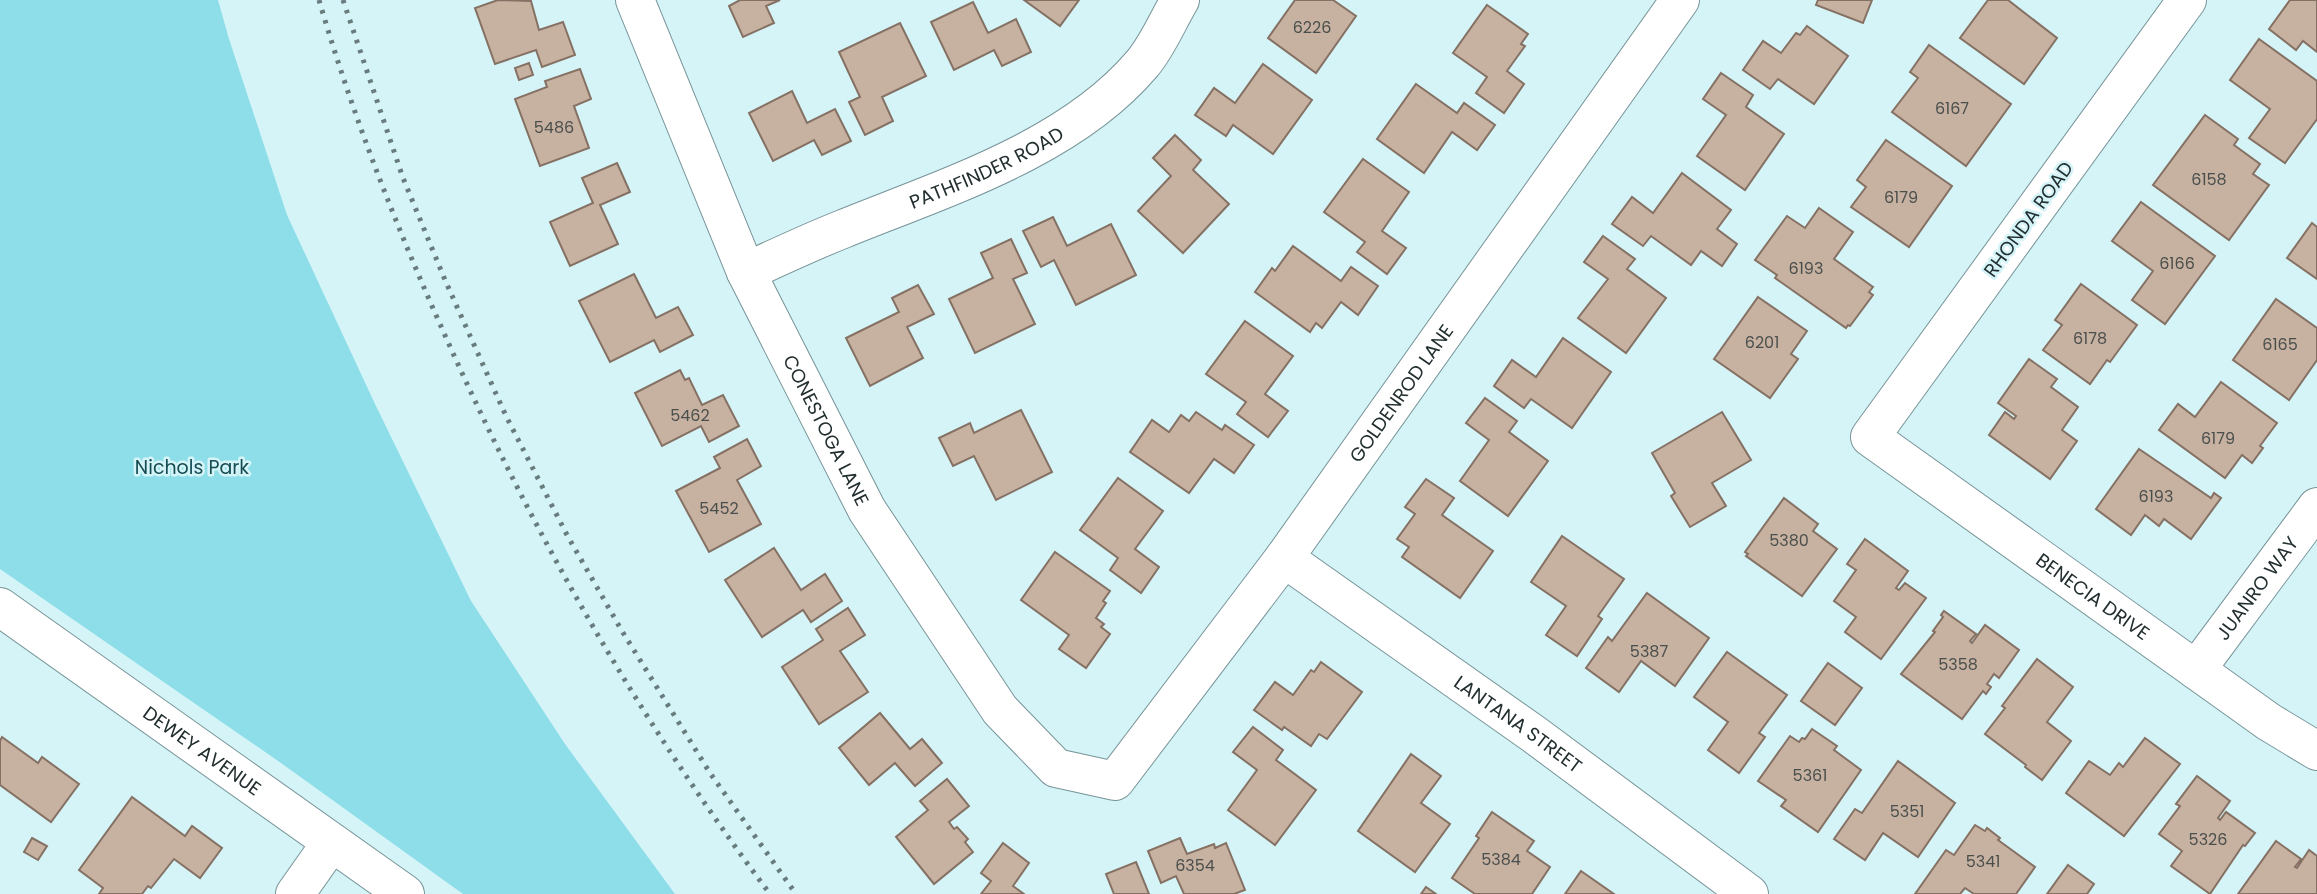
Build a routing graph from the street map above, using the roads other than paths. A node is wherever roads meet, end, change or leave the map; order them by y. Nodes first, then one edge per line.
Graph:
1 (635, 0) edge
2 (1180, 0) edge
3 (1679, 0) edge
4 (2187, 0) edge
5 (746, 272) junction
6 (1870, 437) joint
7 (2317, 507) edge
8 (1284, 558) junction
9 (0, 607) edge
10 (2196, 670) junction
11 (2317, 751) edge
12 (1115, 781) joint
13 (331, 843) junction
14 (295, 894) edge
15 (405, 894) edge
16 (1749, 894) edge

1 - 5 street, CONESTOGA LANE
2 - 5 street, PATHFINDER ROAD
3 - 8 street, GOLDENROD LANE
4 - 6 street, RHONDA ROAD
5 - 12 street, CONESTOGA LANE
6 - 10 street, BENECIA DRIVE
7 - 10 street, JUANRO WAY
8 - 12 street, GOLDENROD LANE
8 - 16 street, LANTANA STREET
9 - 13 street, DEWEY AVENUE
10 - 11 street, BENECIA DRIVE
13 - 14 street
13 - 15 street, DEWEY AVENUE

